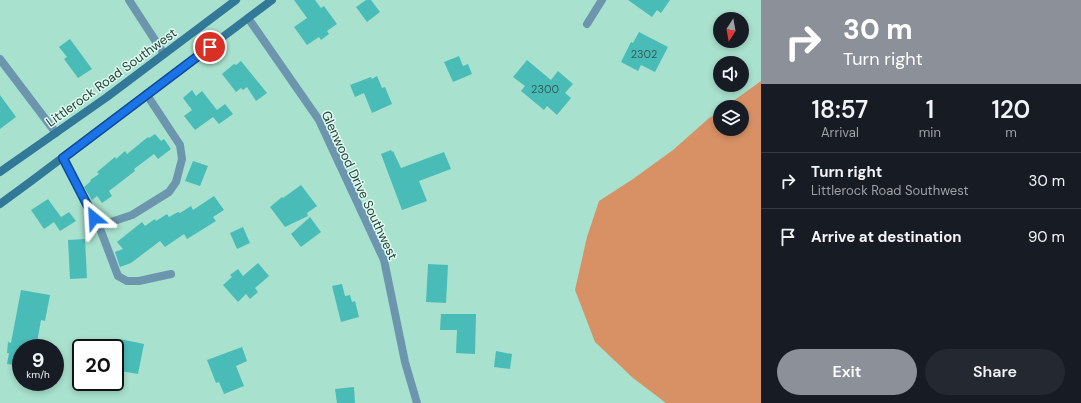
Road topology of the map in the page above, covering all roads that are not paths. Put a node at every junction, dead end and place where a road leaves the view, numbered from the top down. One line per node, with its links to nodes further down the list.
1 (129, 0): 7 (street)
2 (236, 0): 7 (main road, Littlerock Road Southwest)
3 (272, 0): 5 (main road)
4 (602, 0): 6 (street)
5 (248, 18): 9 (main road); 16 (street, Glenwood Drive Southwest)
6 (587, 24)
7 (164, 54): 10 (main road, Littlerock Road Southwest)
8 (0, 60): 10 (street)
9 (146, 95): 11 (main road); 14 (street)
10 (56, 133): 12 (main road, Littlerock Road Southwest)
11 (63, 158): 13 (main road); 14 (street)
12 (0, 172)
13 (0, 204)
14 (99, 226): 15 (street)
15 (171, 274)
16 (417, 403)

